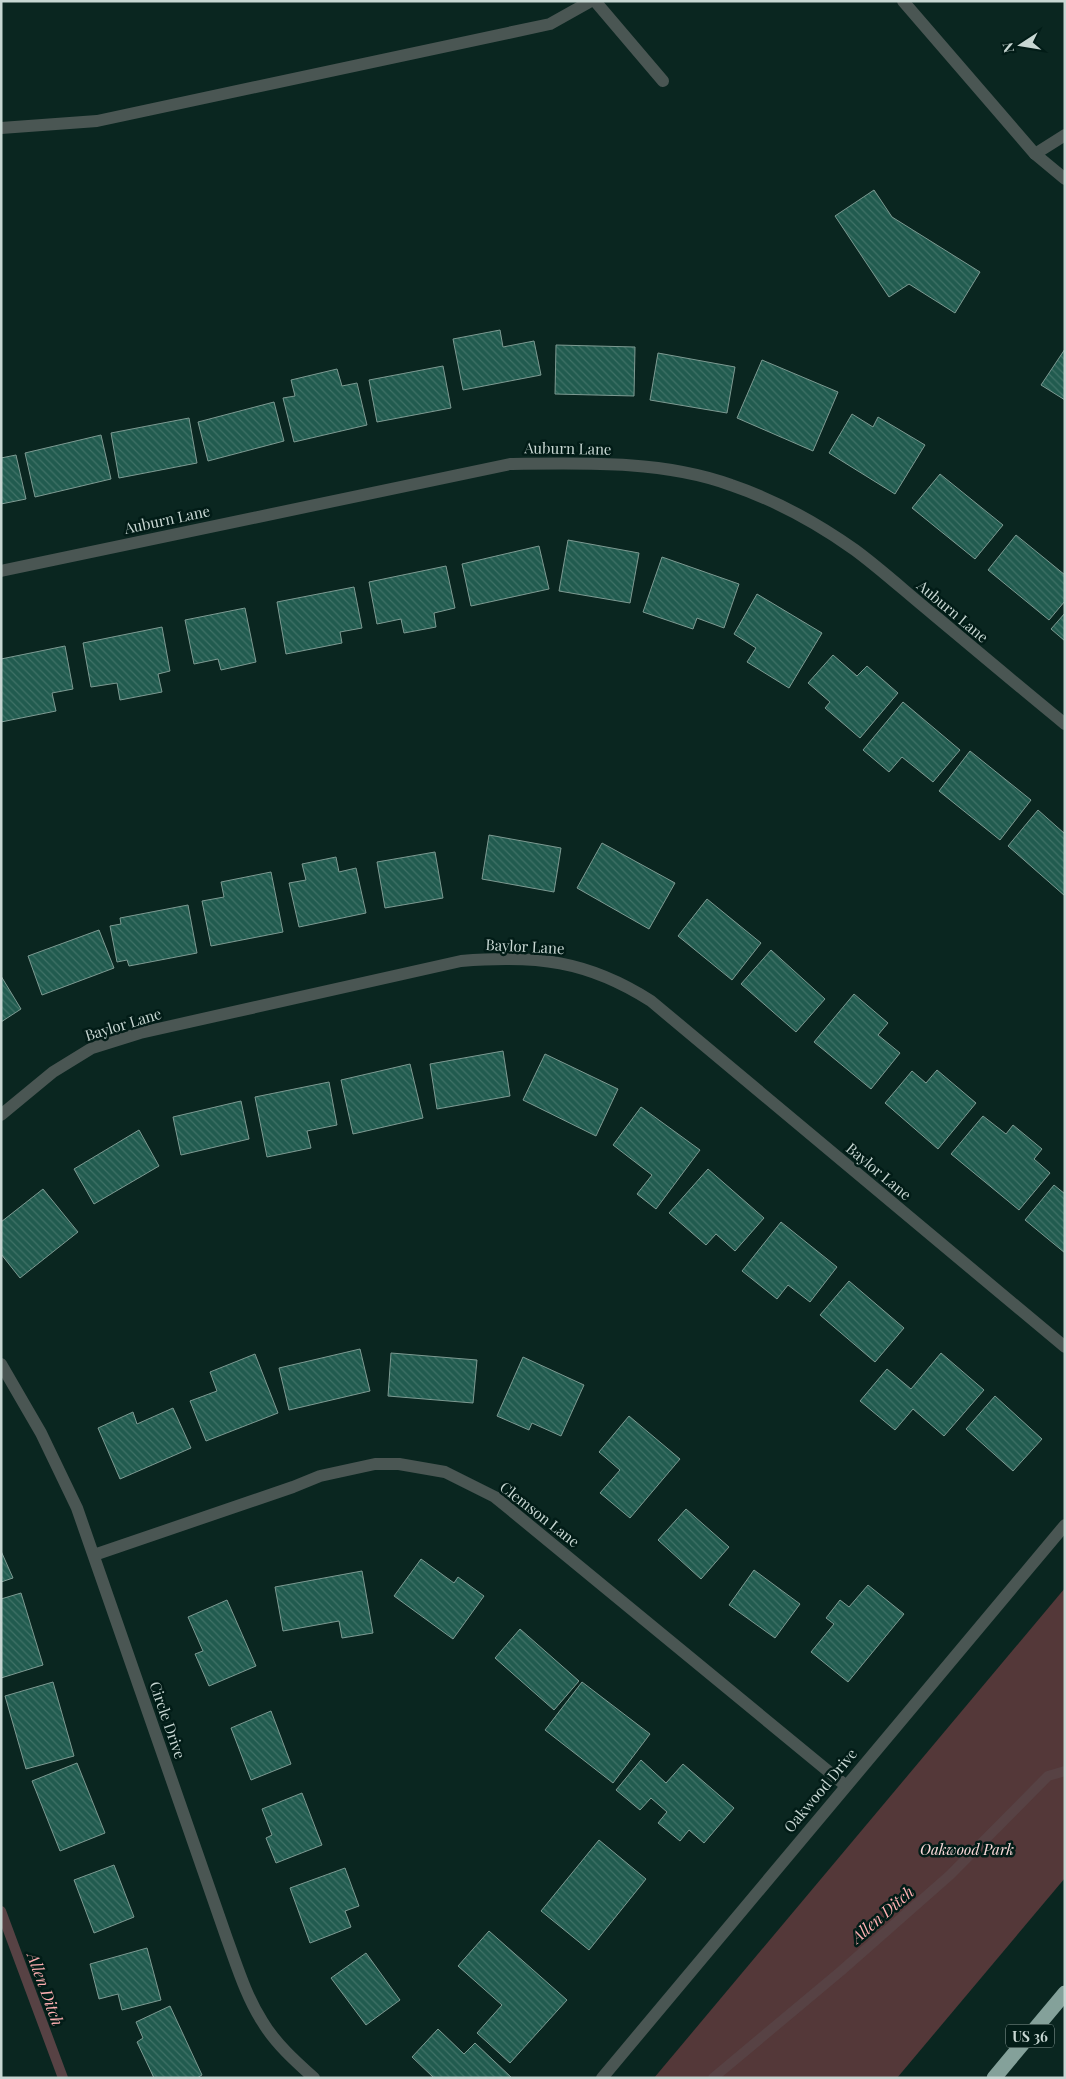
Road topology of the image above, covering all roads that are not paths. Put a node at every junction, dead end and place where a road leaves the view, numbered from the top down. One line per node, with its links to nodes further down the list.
1 (591, 1): 5 (street)
2 (595, 1): 4 (street)
3 (903, 1): 7 (street)
4 (663, 81)
5 (1, 128)
6 (1065, 135): 7 (street)
7 (1035, 154): 8 (street)
8 (1065, 179)
9 (1, 571): 10 (street, Auburn Lane)
10 (1065, 724)
11 (1, 1115): 12 (street, Baylor Lane)
12 (1065, 1347)
13 (1, 1364): 15 (street, Circle Drive)
14 (1065, 1525): 16 (street, Oakwood Drive)
15 (94, 1555): 16 (street, Clemson Lane); 18 (street, Circle Drive)
16 (845, 1785): 19 (street, Oakwood Drive)
17 (1065, 1993): 20 (highway, US 36)
18 (314, 2078)
19 (602, 2078)
20 (994, 2078)

